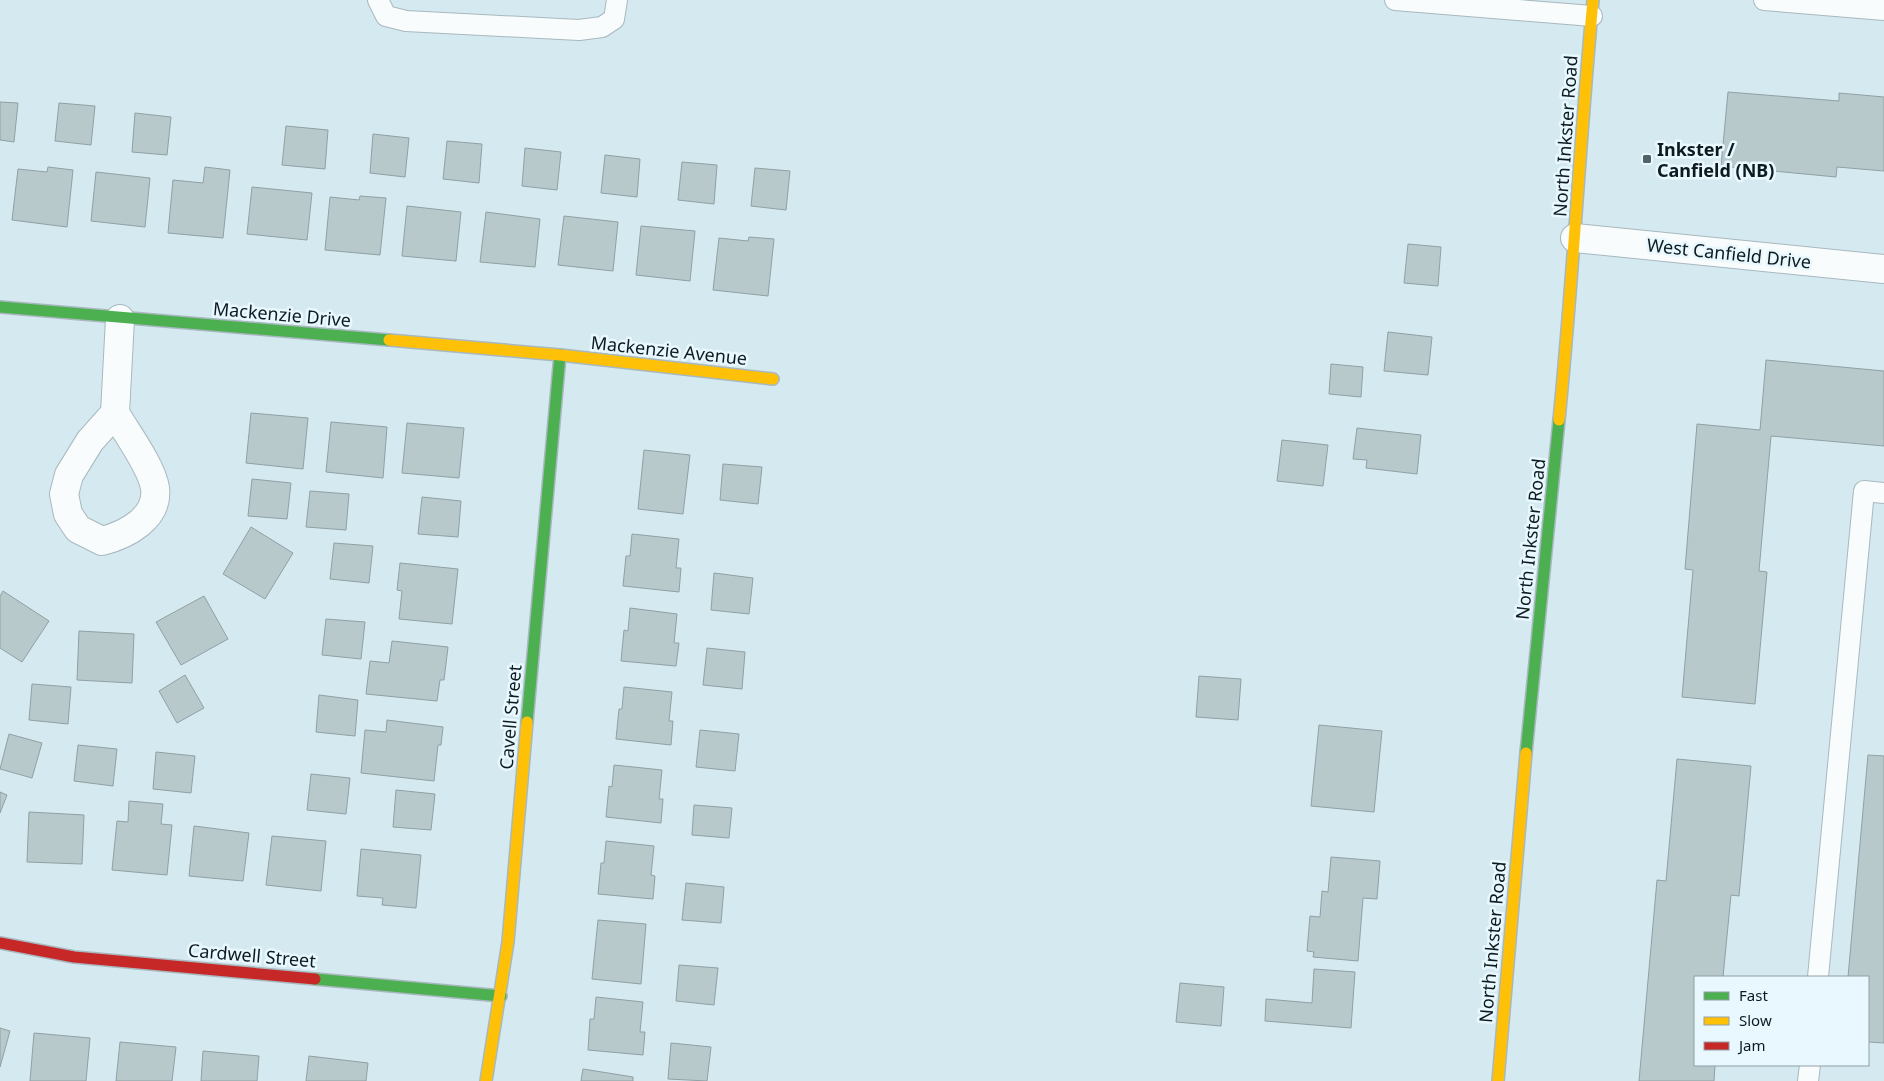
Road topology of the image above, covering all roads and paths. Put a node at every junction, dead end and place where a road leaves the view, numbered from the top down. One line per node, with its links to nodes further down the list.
1 (378, 0): 2 (lane)
2 (617, 0)
3 (1395, 0): 5 (lane)
4 (1764, 0): 6 (lane)
5 (1592, 8): 7 (street, North Inkster Road)
6 (1884, 10)
7 (1574, 238): 8 (street, West Canfield Drive); 20 (street, North Inkster Road)
8 (1884, 269)
9 (0, 307): 10 (street, Mackenzie Drive)
10 (120, 319): 11 (street, Mackenzie Drive); 13 (street)
11 (560, 355): 12 (street, Mackenzie Avenue); 17 (street, Cavell Street)
12 (774, 379)
13 (115, 413)
14 (1884, 493): 16 (lane)
15 (0, 943): 17 (street, Cardwell Street)
16 (1818, 976)
17 (501, 996): 19 (street, Cavell Street)
18 (1810, 1066): 21 (lane)
19 (486, 1081)
20 (1498, 1081)
21 (1808, 1081)

